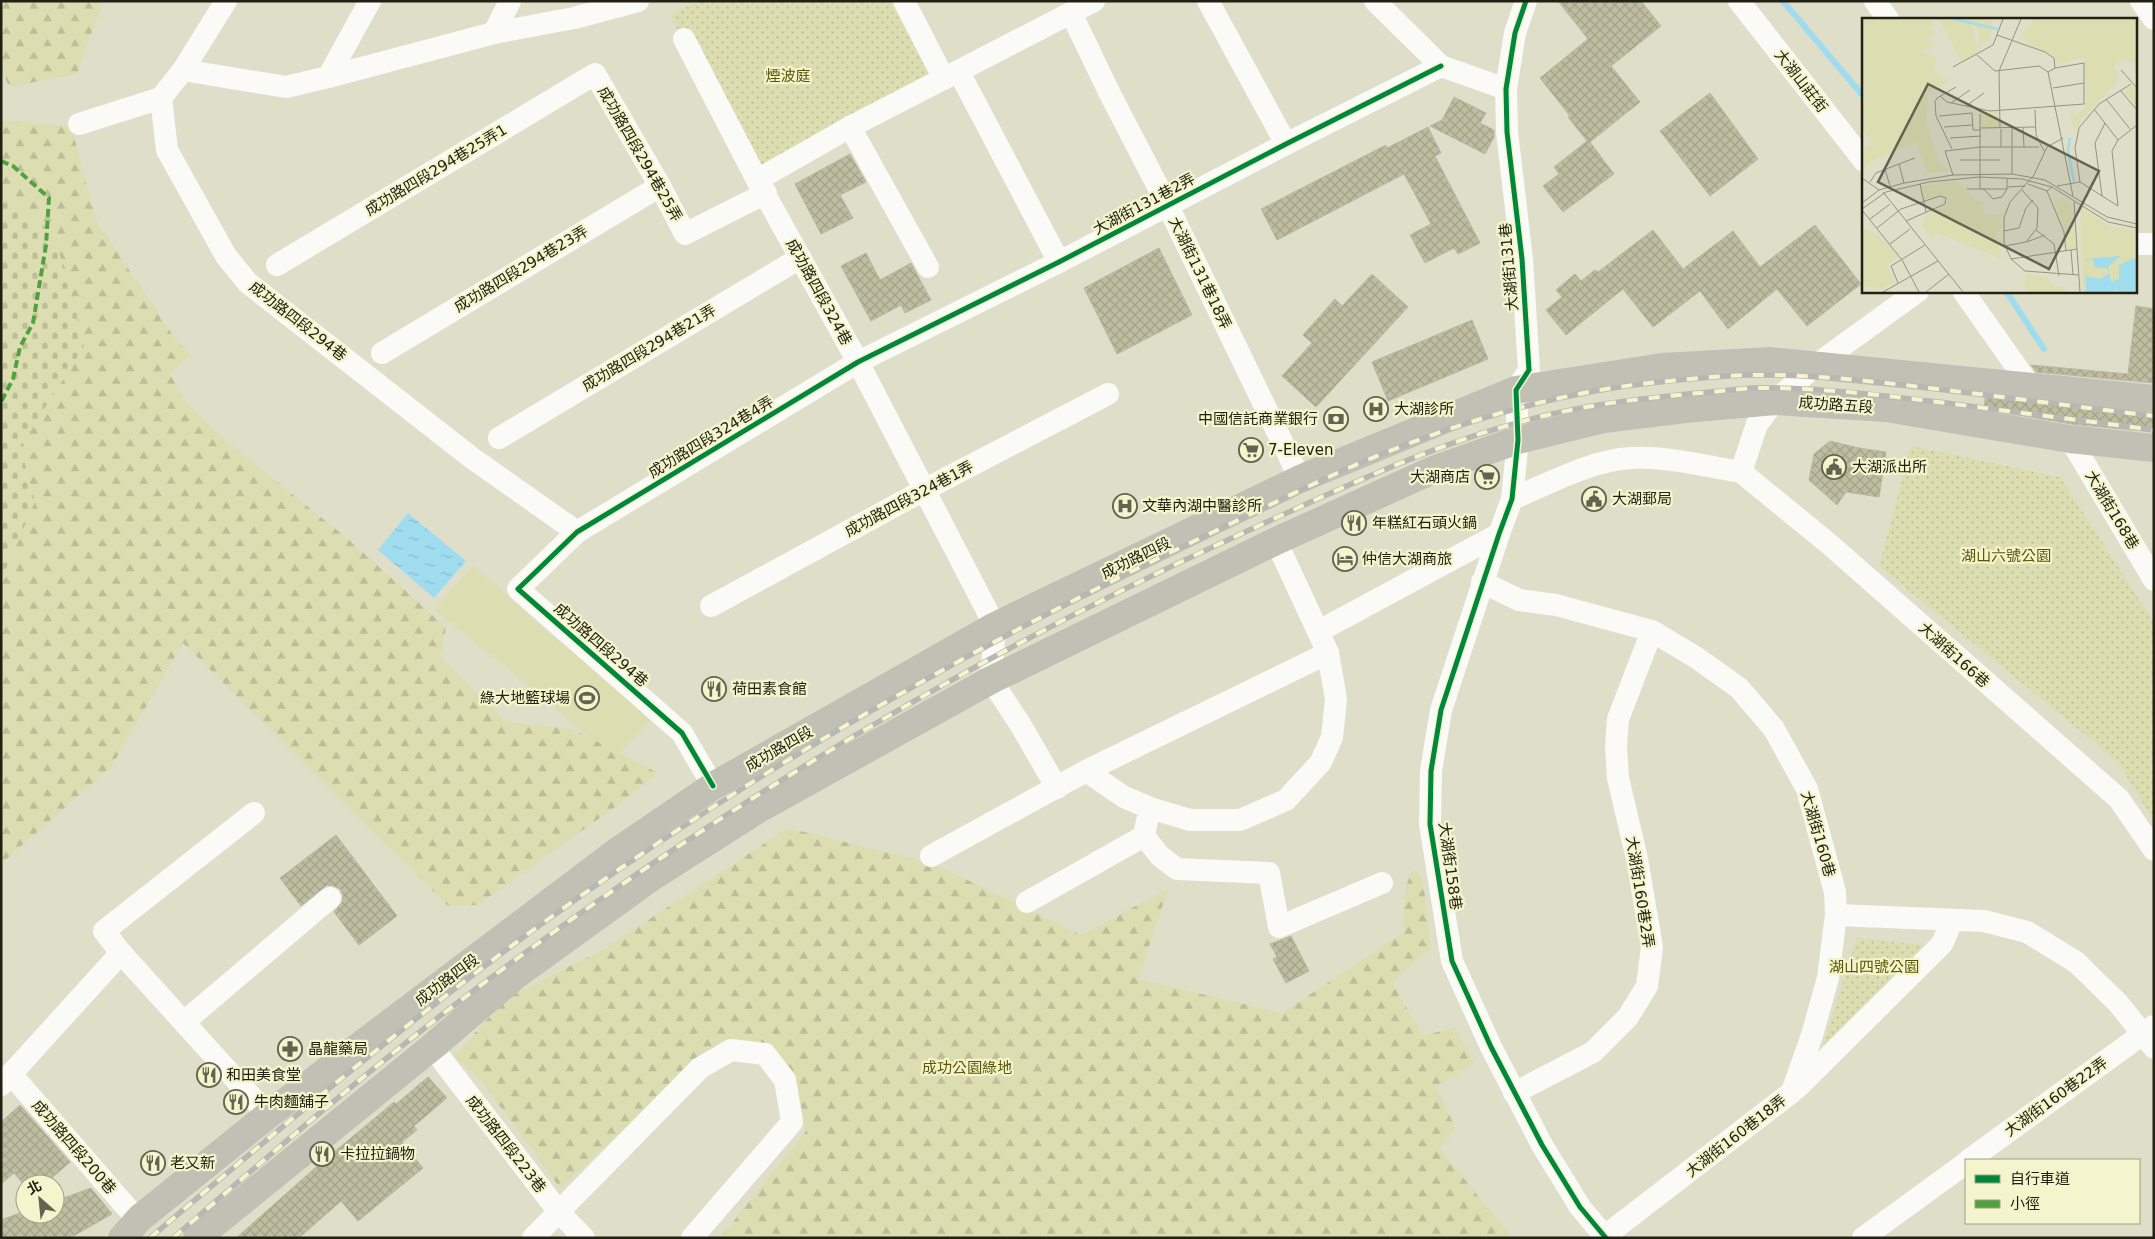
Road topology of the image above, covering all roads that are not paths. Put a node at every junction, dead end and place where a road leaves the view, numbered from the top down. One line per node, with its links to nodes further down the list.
1 (226, 1): 19 (street)
2 (370, 1): 22 (street)
3 (510, 1): 16 (street)
4 (638, 1): 16 (street)
5 (904, 1): 21 (street)
6 (1094, 1): 13 (street)
7 (1208, 1): 27 (street)
8 (1375, 1): 18 (street)
9 (1526, 1): 23 (street)
10 (1739, 1): 28 (street, 大湖山莊街)
11 (1875, 1): 14 (street)
12 (2141, 1): 15 (street)
13 (1071, 14): 21 (street); 31 (street, 大湖街131巷18弄)
14 (1887, 18)
15 (2154, 19)
16 (494, 33): 22 (street)
17 (684, 39): 30 (street, 成功路四段324巷)
18 (1441, 66): 23 (street); 27 (street, 大湖街131巷2弄)
19 (183, 70): 22 (street); 24 (street)
20 (595, 74): 29 (street, 成功路四段294巷25弄); 36 (street, 成功路四段294巷25弄1)
21 (952, 76): 26 (street); 35 (street)
22 (328, 77)
23 (1506, 89): 44 (street, 大湖街131巷)
24 (161, 98): 25 (street); 56 (street, 成功路四段294巷)
25 (79, 124)
26 (850, 127): 30 (street); 37 (street)
27 (1286, 144): 31 (street, 大湖街131巷2弄)
28 (1862, 158)
29 (660, 186): 30 (street, 成功路四段294巷25弄); 40 (street, 成功路四段294巷23弄)
30 (761, 186): 34 (street, 成功路四段324巷)
31 (1168, 206): 35 (street, 大湖街131巷2弄); 53 (street, 大湖街131巷18弄)
32 (2138, 244): 33 (street)
33 (2154, 244)
34 (800, 258): 41 (street, 成功路四段324巷); 48 (street, 成功路四段294巷21弄)
35 (1059, 262): 41 (street, 大湖街131巷2弄)
36 (277, 265)
37 (928, 268)
38 (1917, 292): 42 (street)
39 (1964, 292): 43 (street)
40 (382, 353)
41 (858, 362): 54 (street, 成功路四段324巷); 56 (street, 成功路四段324巷4弄)
42 (1816, 364): 43 (main road); 44 (main road); 47 (street)
43 (2030, 386): 46 (main road)
44 (1516, 390): 50 (street); 53 (main road, 成功路四段)
45 (1108, 394): 54 (street, 成功路四段324巷1弄)
46 (2154, 399)
47 (1775, 401): 49 (main road, 成功路五段); 50 (main road, 成功路五段); 52 (street)
48 (499, 438)
49 (2070, 439): 51 (main road, 成功路五段); 59 (street, 大湖街168巷)
50 (1518, 440): 55 (street, 大湖街158巷); 58 (main road)
51 (2154, 448)
52 (1741, 472): 55 (street); 73 (street, 大湖街166巷)
53 (1300, 479): 62 (main road, 成功路四段)
54 (924, 490): 61 (street, 成功路四段324巷1弄); 62 (street, 成功路四段324巷)
55 (1512, 500): 57 (street, 大湖街158巷)
56 (577, 532): 68 (street, 成功路四段294巷)
57 (1499, 534): 60 (street, 大湖街158巷); 63 (street)
58 (1276, 541): 63 (street); 66 (main road)
59 (2154, 580)
60 (1482, 582): 64 (street, 大湖街160巷); 86 (street, 大湖街158巷)
61 (711, 606)
62 (996, 626): 66 (street); 68 (main road, 成功路四段)
63 (1319, 631): 65 (street)
64 (1652, 631): 78 (street, 大湖街160巷); 86 (street, 大湖街160巷2弄)
65 (1328, 653): 67 (street); 70 (street)
66 (991, 680): 69 (street); 83 (main road)
67 (1086, 771): 69 (street); 70 (street)
68 (713, 786): 87 (main road, 成功路四段)
69 (1057, 788): 74 (street)
70 (1150, 808): 72 (street)
71 (254, 814): 80 (street)
72 (1144, 836): 75 (street); 77 (street)
73 (2154, 850)
74 (931, 856)
75 (1382, 883)
76 (330, 898): 81 (street)
77 (1027, 902)
78 (1836, 915): 79 (street); 85 (street, 大湖街160巷18弄)
79 (1952, 921): 82 (street); 85 (street)
80 (120, 953): 81 (street); 84 (street)
81 (184, 1022): 87 (street)
82 (2150, 1036): 88 (street, 大湖街160巷22弄)
83 (432, 1047): 90 (street, 成功路四段223巷); 93 (main road)
84 (6, 1080): 91 (street, 成功路四段200巷)
85 (1792, 1092): 92 (street, 大湖街160巷18弄)
86 (1514, 1093): 92 (street, 大湖街158巷)
87 (268, 1115): 91 (main road, 成功路四段)
88 (1970, 1159)
89 (1965, 1163): 97 (street)
90 (559, 1212): 94 (street); 95 (street, 成功路四段223巷); 96 (street)
91 (131, 1228)
92 (1605, 1237)
93 (196, 1238)
94 (533, 1238)
95 (584, 1238)
96 (692, 1238)
97 (1863, 1238)

